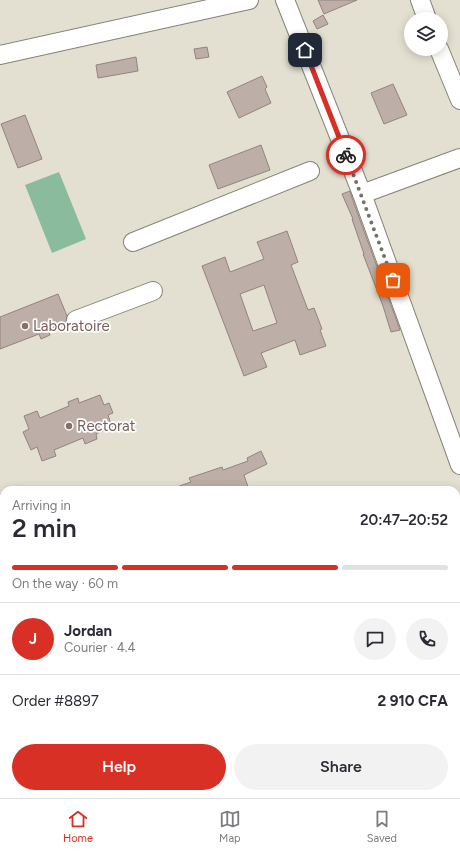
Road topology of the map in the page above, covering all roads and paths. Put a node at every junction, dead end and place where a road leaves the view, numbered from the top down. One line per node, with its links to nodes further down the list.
1 (248, 0): 5 (street)
2 (285, 0): 10 (street)
3 (420, 0): 4 (street)
4 (424, 12)
5 (0, 54)
6 (443, 56): 7 (street)
7 (460, 100)
8 (460, 158): 10 (street)
9 (310, 171): 11 (street)
10 (362, 194): 14 (street)
11 (133, 242)
12 (153, 291): 13 (street)
13 (76, 320)
14 (460, 465)

